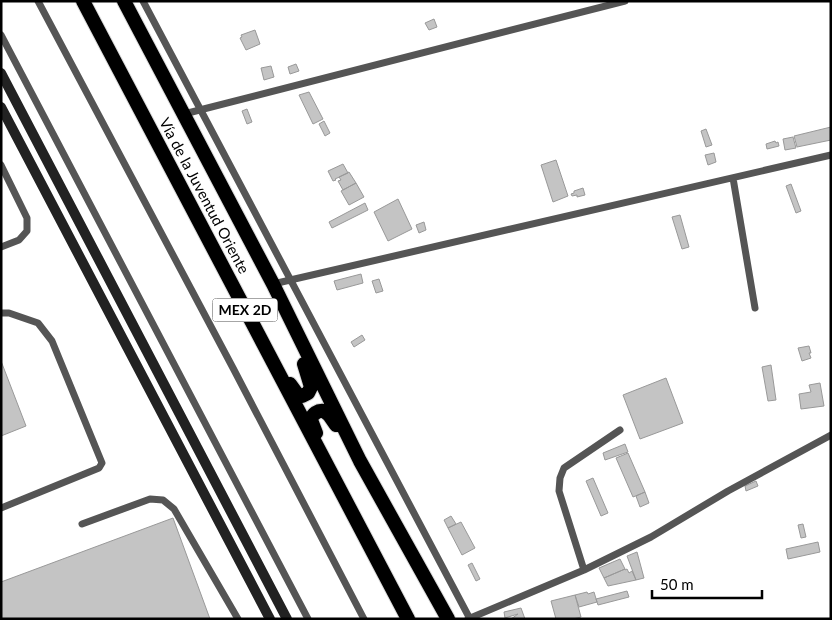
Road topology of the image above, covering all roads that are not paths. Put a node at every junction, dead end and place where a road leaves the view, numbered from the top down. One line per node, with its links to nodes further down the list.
1 (38, 1): 33 (lane)
2 (83, 1): 20 (highway, Vía de la Juventud Oriente / MEX 2D)
3 (124, 1): 10 (highway, Vía de la Juventud Oriente / MEX 2D)
4 (143, 1): 9 (lane)
5 (625, 1): 9 (lane)
6 (1, 34): 32 (lane)
7 (1, 74): 31 (main road)
8 (1, 107): 30 (main road)
9 (201, 110): 10 (lane); 15 (lane)
10 (183, 115): 16 (highway, Vía de la Juventud Oriente / MEX 2D)
11 (831, 155): 13 (lane)
12 (1, 165): 14 (lane)
13 (733, 178): 15 (lane); 17 (lane)
14 (1, 247)
15 (291, 280): 16 (lane); 28 (lane)
16 (272, 284): 19 (highway, Vía de la Juventud Oriente / MEX 2D)
17 (755, 308)
18 (1, 312): 25 (lane)
19 (298, 336): 20 (highway); 23 (highway, Vía de la Juventud Oriente / MEX 2D)
20 (268, 353): 24 (highway, Vía de la Juventud Oriente / MEX 2D)
21 (620, 430): 27 (lane)
22 (831, 435): 27 (lane)
23 (360, 461): 24 (highway); 35 (highway, Vía de la Juventud Oriente / MEX 2D)
24 (333, 476): 34 (highway, Vía de la Juventud Oriente / MEX 2D)
25 (1, 508)
26 (82, 524): 29 (lane)
27 (584, 570): 28 (lane)
28 (469, 618)
29 (238, 619)
30 (270, 619)
31 (287, 619)
32 (308, 619)
33 (364, 619)
34 (408, 619)
35 (448, 619)

